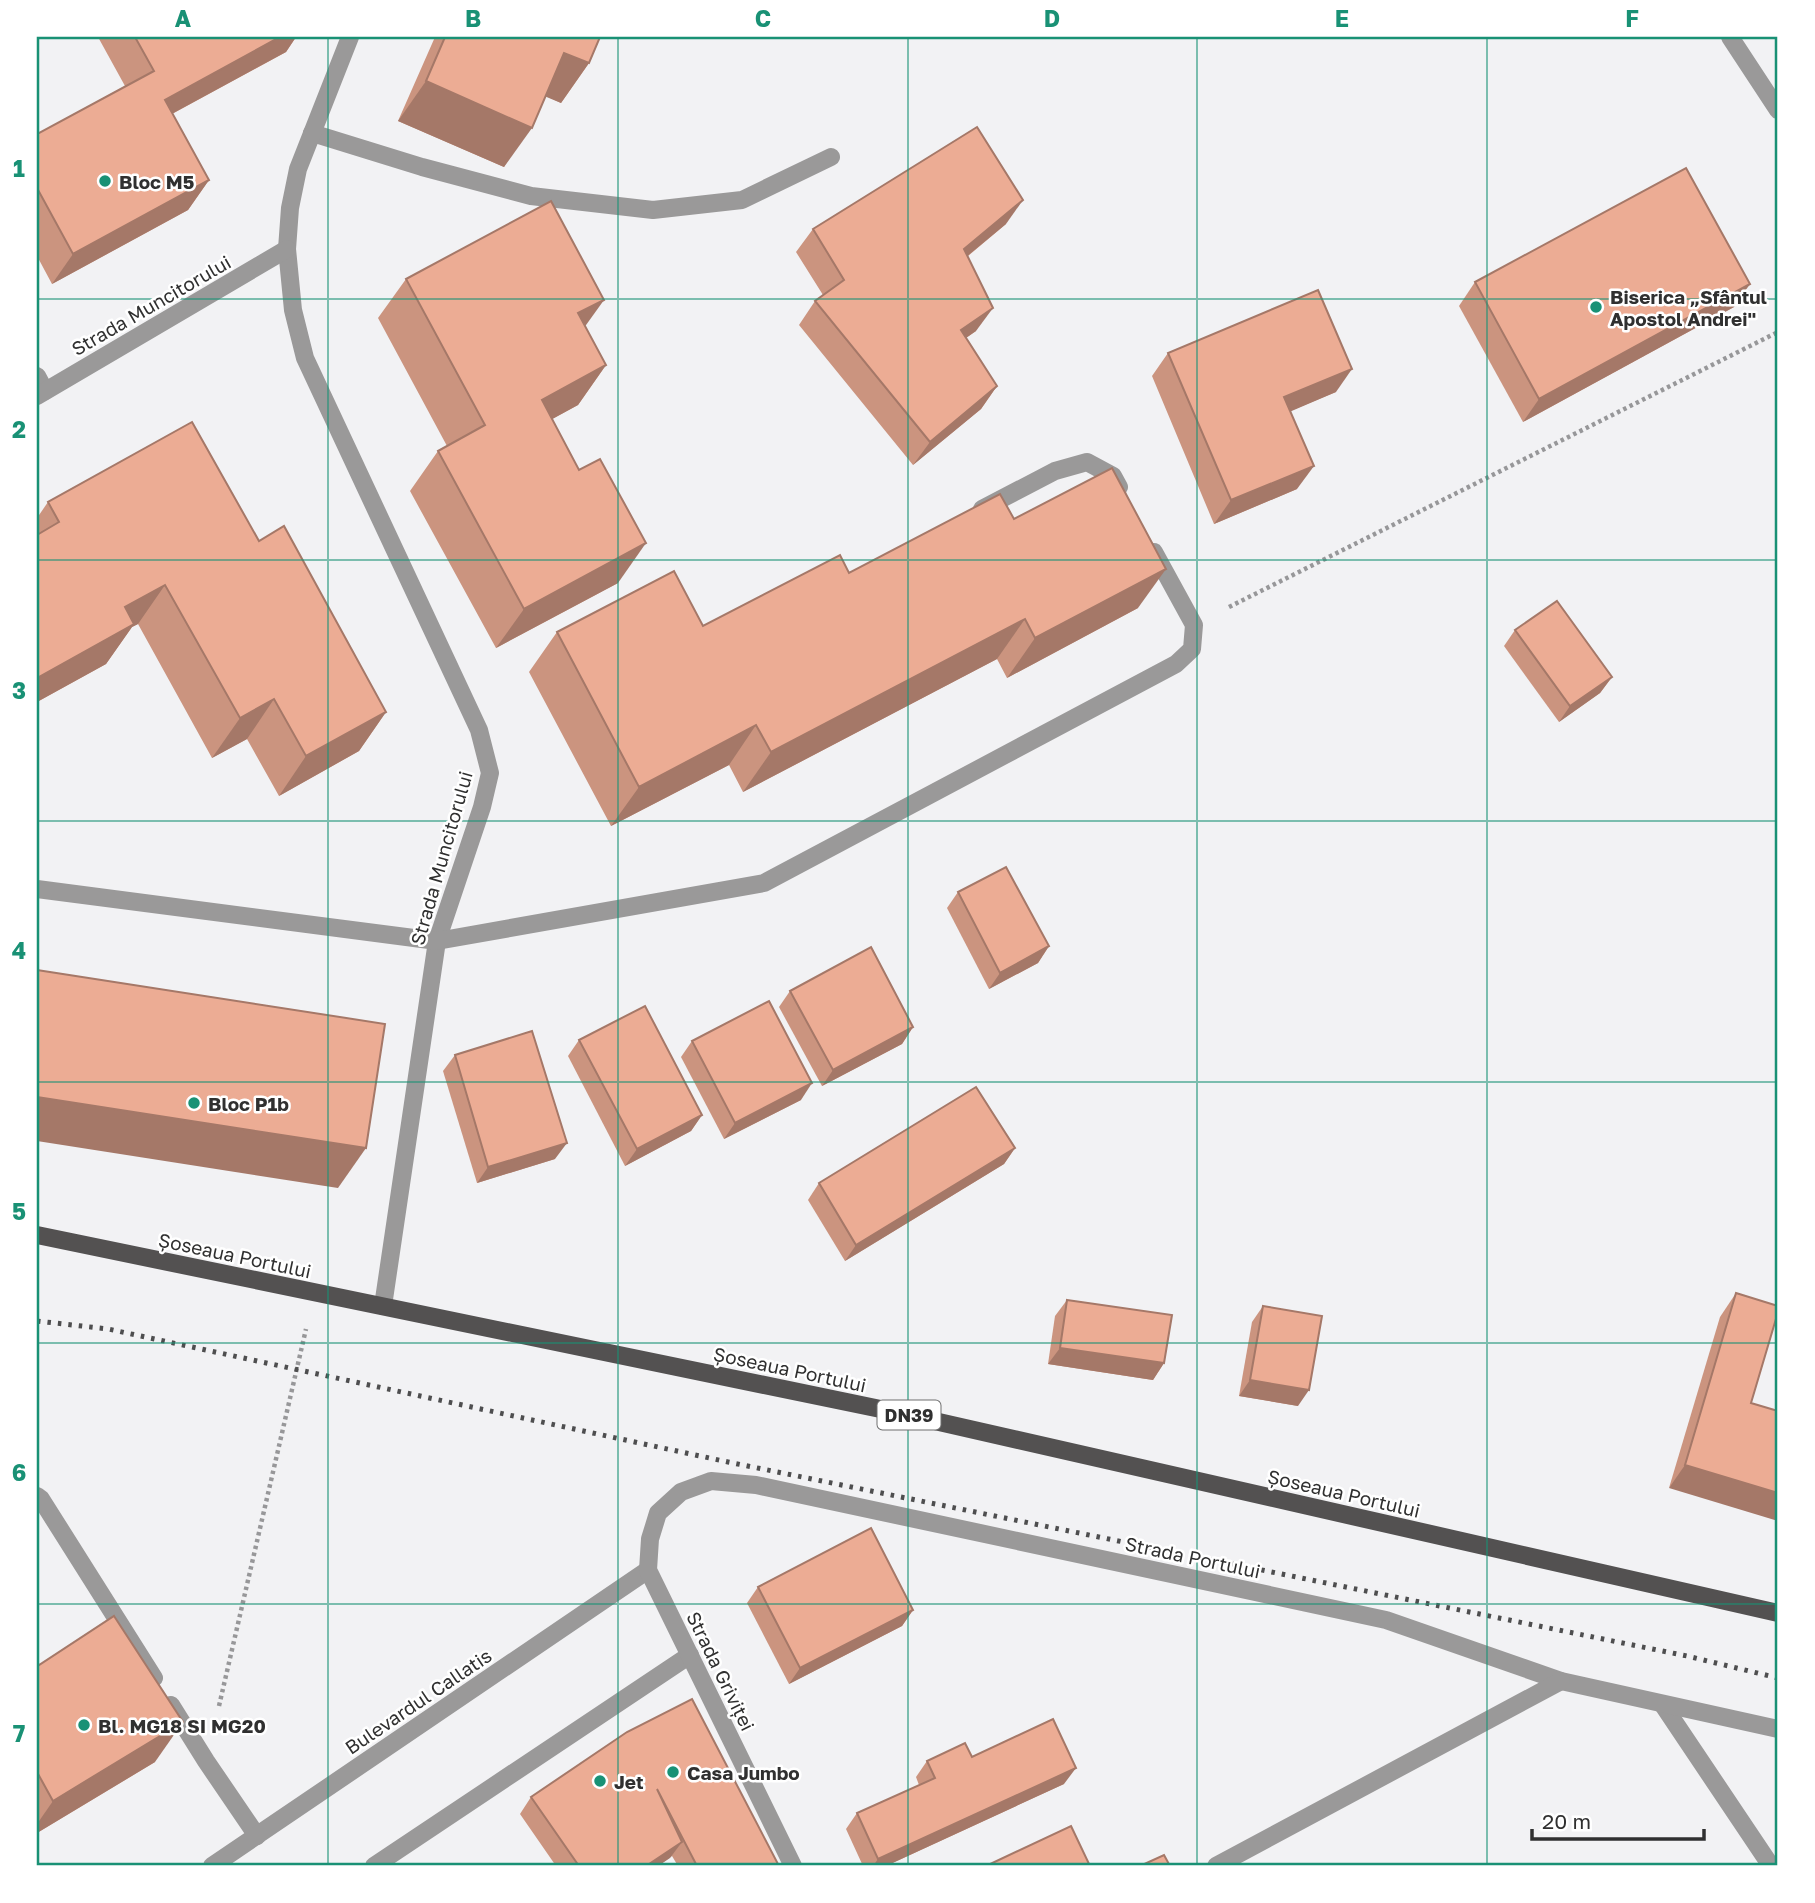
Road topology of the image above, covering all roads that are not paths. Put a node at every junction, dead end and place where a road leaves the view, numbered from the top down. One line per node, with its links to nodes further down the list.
1 (350, 37): 4 (street, Strada Muncitorului)
2 (1730, 37): 3 (street)
3 (1778, 110)
4 (312, 133): 5 (street); 6 (street, Strada Muncitorului)
5 (831, 157)
6 (287, 249): 7 (street, Strada Muncitorului); 12 (street, Strada Muncitorului)
7 (40, 388)
8 (1126, 499): 9 (street)
9 (970, 515)
10 (1144, 533): 12 (street)
11 (37, 888): 12 (street)
12 (437, 941): 14 (street, Strada Muncitorului)
13 (37, 1235): 14 (main road, Șoseaua Portului / DN39)
14 (383, 1306): 17 (main road, Șoseaua Portului / DN39)
15 (37, 1496): 22 (street)
16 (648, 1570): 18 (street, Strada Griviței); 19 (street, Strada Portului); 22 (street, Bulevardul Callatis)
17 (1778, 1613)
18 (690, 1655): 24 (street); 25 (street, Strada Griviței)
19 (1561, 1681): 20 (street, Strada Portului); 26 (street)
20 (1663, 1704): 21 (street, Strada Portului); 27 (street)
21 (1778, 1729)
22 (257, 1836): 23 (street, Bulevardul Callatis)
23 (212, 1866)
24 (374, 1866)
25 (793, 1866)
26 (1216, 1866)
27 (1770, 1866)

